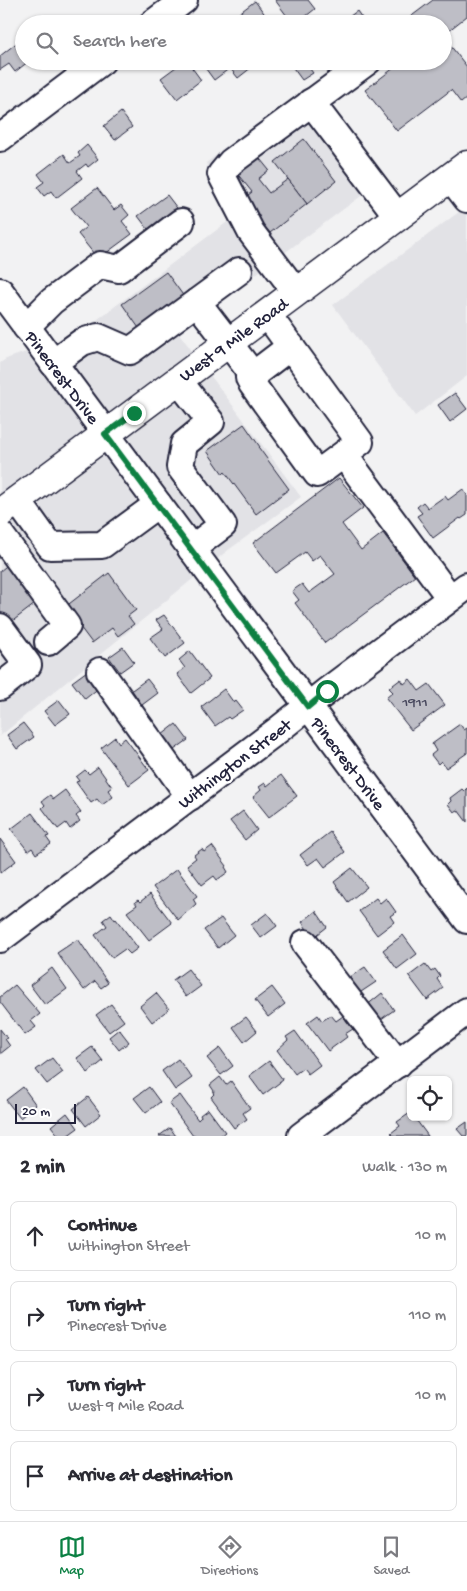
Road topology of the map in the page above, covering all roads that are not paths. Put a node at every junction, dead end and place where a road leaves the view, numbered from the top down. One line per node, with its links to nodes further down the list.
1 (184, 0): 2 (street)
2 (164, 15)
3 (90, 70): 6 (street)
4 (356, 70): 5 (street)
5 (312, 102): 9 (street); 13 (street)
6 (0, 138)
7 (459, 172): 8 (street); 9 (main road, West 9 Mile Road)
8 (467, 199)
9 (398, 217): 13 (main road, West 9 Mile Road)
10 (181, 222): 16 (street)
11 (239, 271): 14 (street)
12 (0, 291): 16 (street, Pinecrest Drive)
13 (296, 292): 15 (main road, West 9 Mile Road)
14 (197, 302): 17 (street); 19 (street)
15 (267, 314): 17 (main road, West 9 Mile Road); 18 (street)
16 (26, 327): 19 (street, Pinecrest Drive)
17 (229, 342): 20 (street); 21 (main road, West 9 Mile Road)
18 (291, 346): 20 (street); 23 (street)
19 (54, 363): 22 (street, Pinecrest Drive)
20 (250, 378): 23 (street)
21 (178, 380): 22 (main road, West 9 Mile Road); 27 (street)
22 (105, 434): 24 (street, Pinecrest Drive); 25 (main road, West 9 Mile Road)
23 (344, 455): 28 (street)
24 (158, 504): 25 (street); 27 (street, Pinecrest Drive)
25 (8, 506)
26 (0, 534): 30 (street)
27 (191, 549): 33 (street, Pinecrest Drive)
28 (459, 592): 33 (street, Withington Street)
29 (0, 627): 32 (street)
30 (48, 642)
31 (100, 671): 34 (street)
32 (0, 686)
33 (308, 707): 34 (street, Withington Street); 35 (street, Pinecrest Drive)
34 (190, 796): 36 (street, Withington Street)
35 (467, 920)
36 (0, 939)
37 (306, 943): 39 (street)
38 (467, 1011): 39 (street)
39 (398, 1064): 40 (street)
40 (301, 1136)

